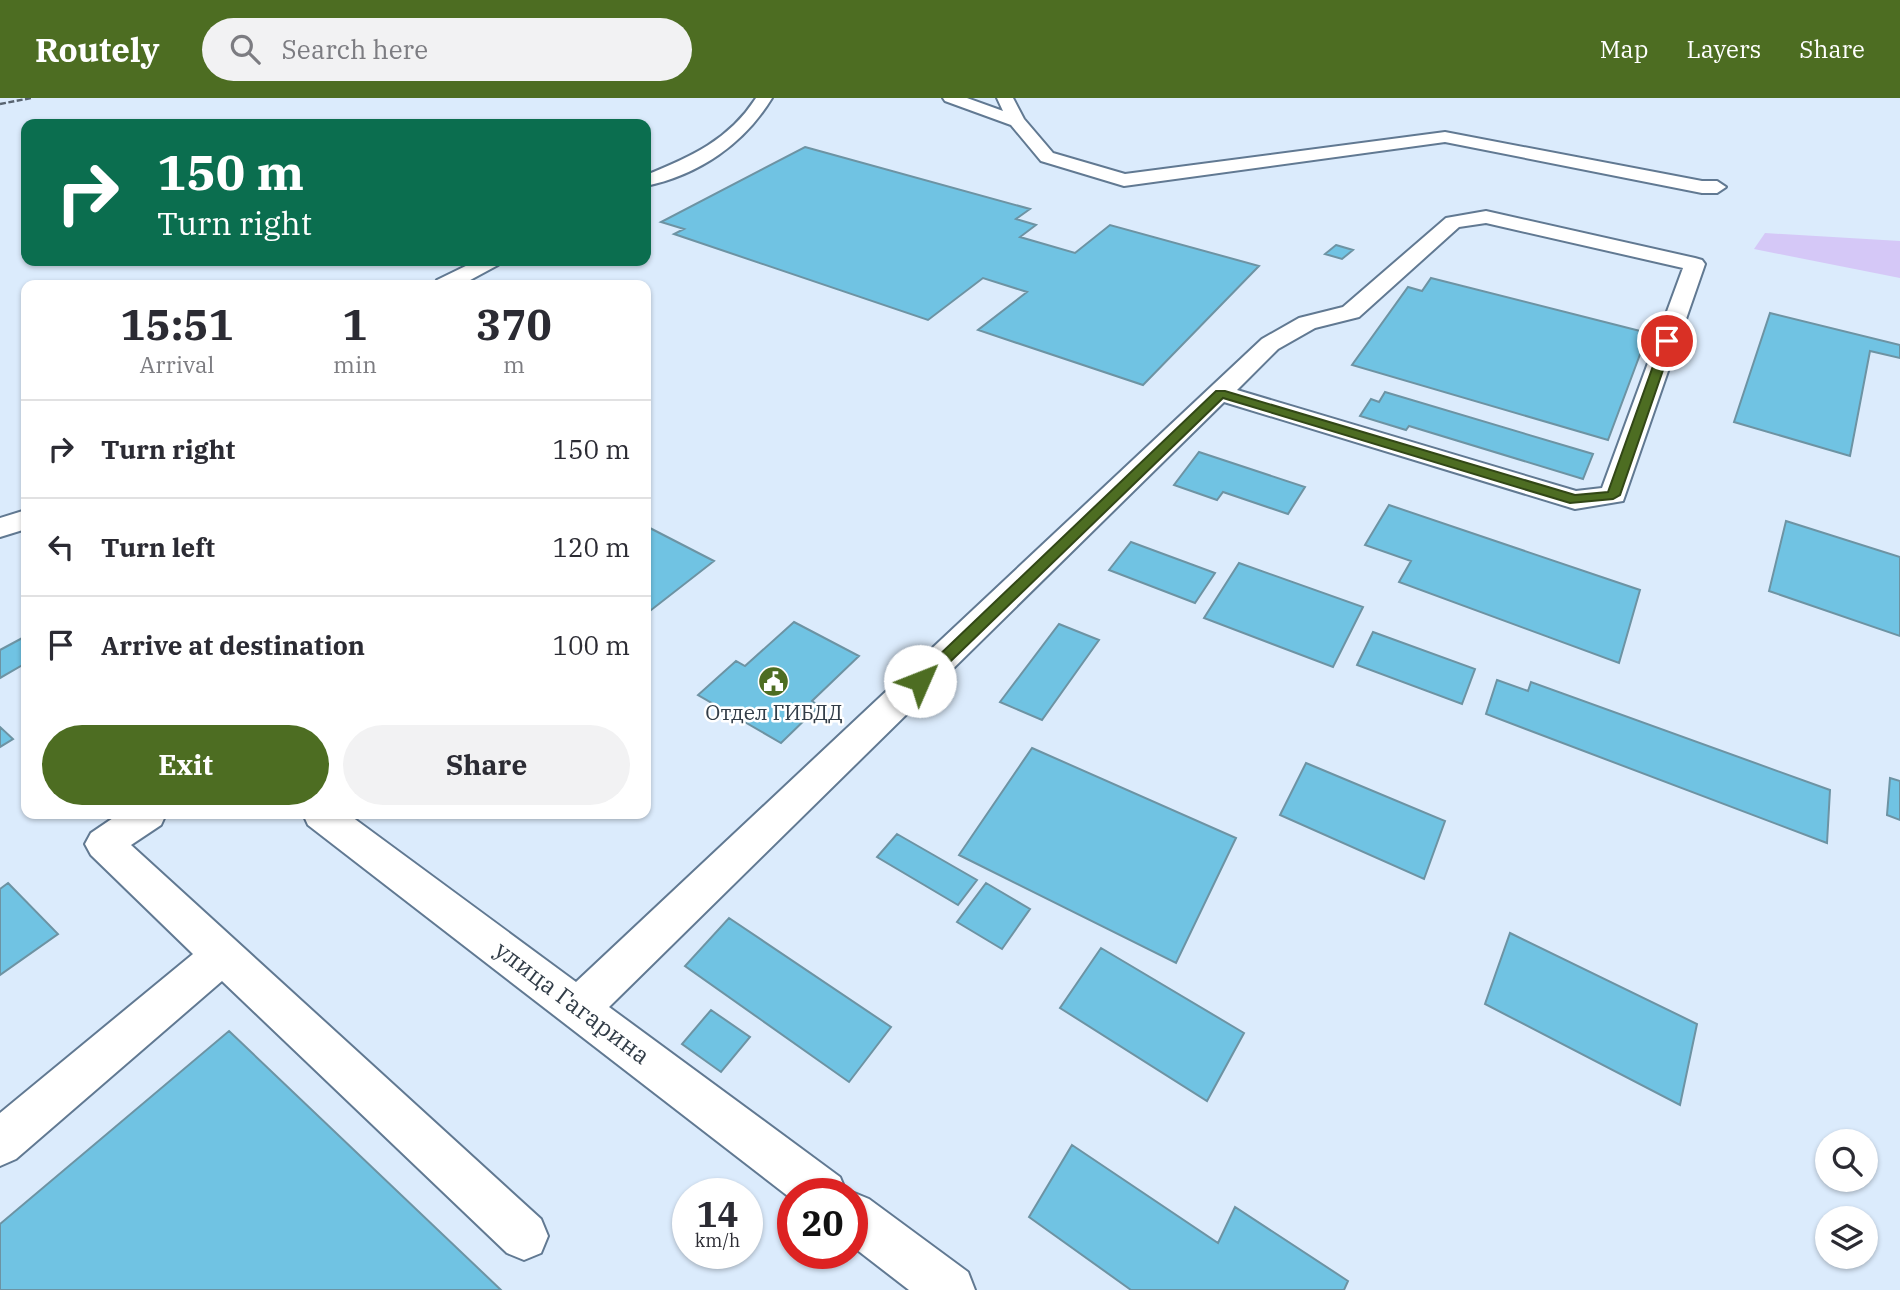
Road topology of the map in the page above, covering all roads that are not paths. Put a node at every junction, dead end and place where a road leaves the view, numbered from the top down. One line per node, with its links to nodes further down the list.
1 (764, 98): 5 (street)
2 (1005, 98): 4 (street)
3 (960, 99): 4 (street)
4 (1017, 121): 6 (street)
5 (651, 179)
6 (1717, 187)
7 (481, 266): 8 (street)
8 (455, 280)
9 (1220, 393): 9 (street); 15 (street)
10 (21, 521): 11 (street)
11 (0, 528)
12 (141, 819): 14 (street)
13 (328, 819): 15 (street, улица Гагарина)
14 (222, 955): 16 (street); 19 (street)
15 (579, 1008): 17 (street, улица Гагарина)
16 (0, 1143)
17 (802, 1178)
18 (868, 1228): 20 (street)
19 (524, 1236)
20 (950, 1290)

